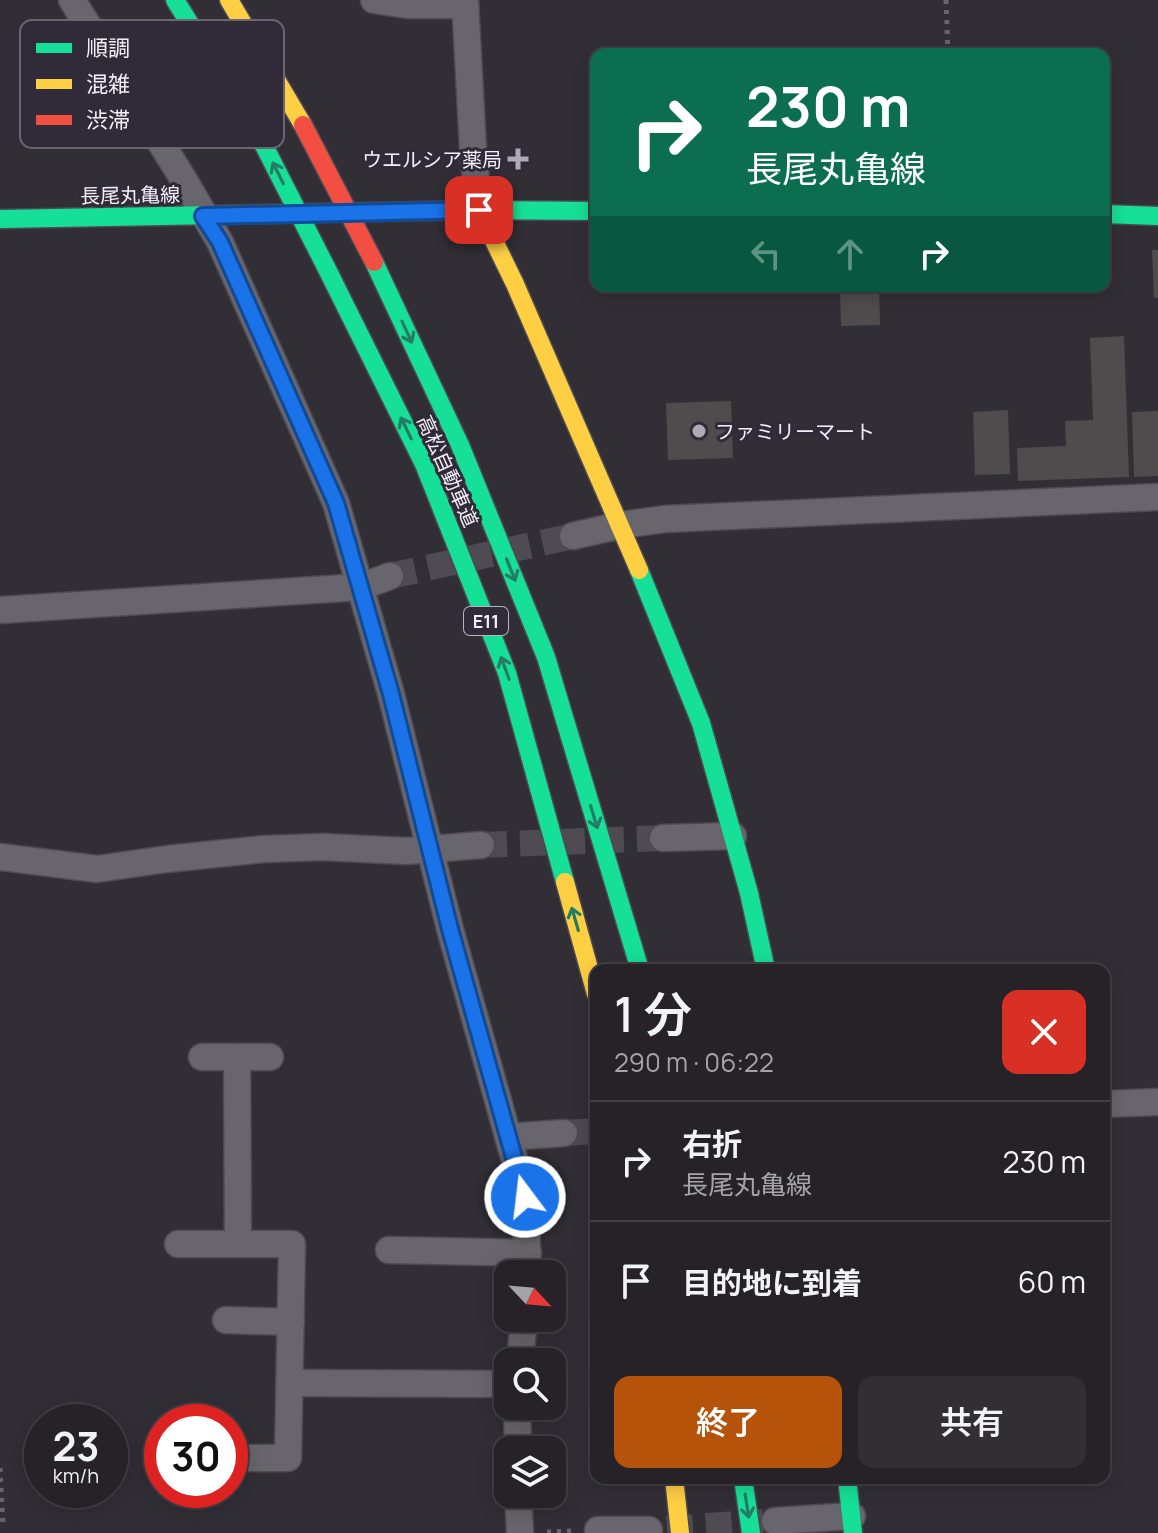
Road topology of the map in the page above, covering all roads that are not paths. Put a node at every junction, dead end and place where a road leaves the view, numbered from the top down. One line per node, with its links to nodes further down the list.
1 (72, 0): 6 (street)
2 (175, 0): 7 (main road, 高松自動車道 / E11, one-way to 2, bridge)
3 (229, 0): 8 (main road, 高松自動車道 / E11, one-way to 8, bridge)
4 (374, 0): 5 (street)
5 (465, 3): 12 (street)
6 (84, 20)
7 (188, 20)
8 (241, 20)
9 (284, 93): 29 (main road, 高松自動車道 / E11, one-way to 29, bridge)
10 (164, 148): 15 (street)
11 (265, 148): 31 (main road, 高松自動車道 / E11, one-way to 11, bridge)
12 (479, 210): 13 (main road, 長尾丸亀線); 15 (main road, 長尾丸亀線); 19 (main road)
13 (590, 211)
14 (1110, 214): 16 (main road)
15 (203, 216): 17 (main road, 長尾丸亀線); 22 (street)
16 (1158, 216)
17 (0, 219)
18 (1158, 497): 19 (street)
19 (621, 525): 20 (street); 24 (main road)
20 (573, 536)
21 (390, 576): 22 (street)
22 (361, 587): 23 (street); 27 (street)
23 (0, 610)
24 (733, 836): 25 (street); 30 (main road)
25 (663, 838)
26 (481, 845): 27 (street)
27 (430, 850): 28 (street); 38 (street)
28 (0, 857)
29 (638, 964)
30 (765, 964)
31 (590, 972)
32 (202, 1057): 33 (street)
33 (237, 1057): 34 (street); 40 (street)
34 (270, 1057)
35 (1158, 1102): 36 (street)
36 (1110, 1104)
37 (564, 1133): 38 (street)
38 (508, 1137): 43 (street)
39 (178, 1244): 40 (street)
40 (238, 1244): 45 (street)
41 (389, 1250): 42 (street)
42 (496, 1260)
43 (528, 1260)
44 (226, 1320): 45 (street)
45 (291, 1322): 46 (street)
46 (290, 1383): 47 (street); 48 (street)
47 (494, 1384)
48 (248, 1458)
49 (675, 1484): 58 (main road)
50 (744, 1484): 59 (main road, one-way to 59)
51 (848, 1484): 54 (main road)
52 (519, 1508): 57 (street)
53 (775, 1521): 54 (street)
54 (852, 1524)
55 (598, 1530): 56 (street)
56 (649, 1530)
57 (520, 1533)
58 (680, 1533)
59 (751, 1533)

